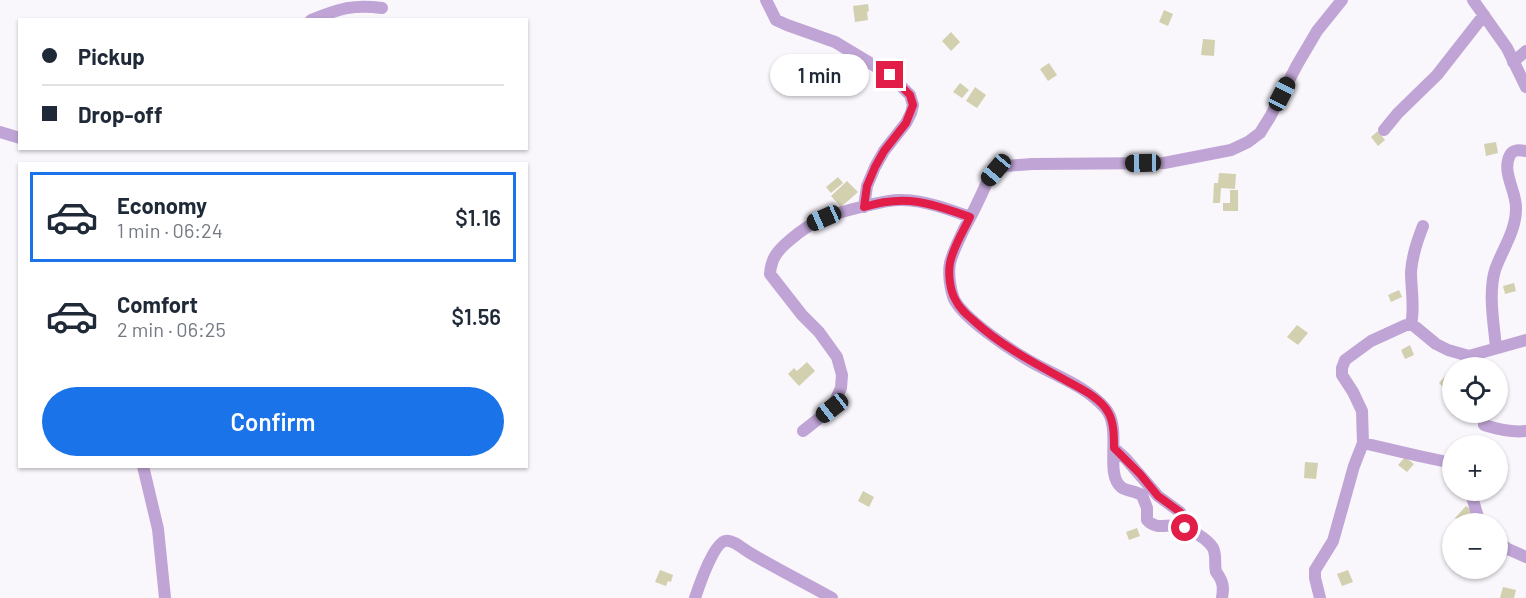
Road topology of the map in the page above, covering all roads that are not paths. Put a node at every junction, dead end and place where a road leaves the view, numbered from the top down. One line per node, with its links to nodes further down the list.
1 (766, 0): 14 (street)
2 (1342, 0): 15 (street)
3 (1473, 0): 5 (street)
4 (382, 8): 6 (street)
5 (1484, 15): 8 (street); 10 (street)
6 (316, 18)
7 (1526, 51): 8 (street)
8 (1514, 62): 9 (street)
9 (1526, 87)
10 (1384, 130)
11 (0, 132): 12 (street)
12 (18, 137)
13 (1526, 151): 19 (street)
14 (864, 207): 15 (street); 21 (street)
15 (970, 217): 24 (street)
16 (1423, 226): 17 (street)
17 (1411, 325): 19 (street); 23 (street)
18 (1526, 340): 19 (street)
19 (1496, 348)
20 (1484, 425): 22 (street)
21 (803, 431)
22 (1526, 431)
23 (1363, 443): 25 (street); 34 (street)
24 (1114, 448): 27 (street); 27 (street)
25 (1442, 461)
26 (144, 468): 30 (street)
27 (1182, 527): 33 (street)
28 (1508, 549): 29 (street)
29 (1526, 557)
30 (165, 598)
31 (695, 598): 32 (street)
32 (832, 598)
33 (1222, 598)
34 (1320, 598)

